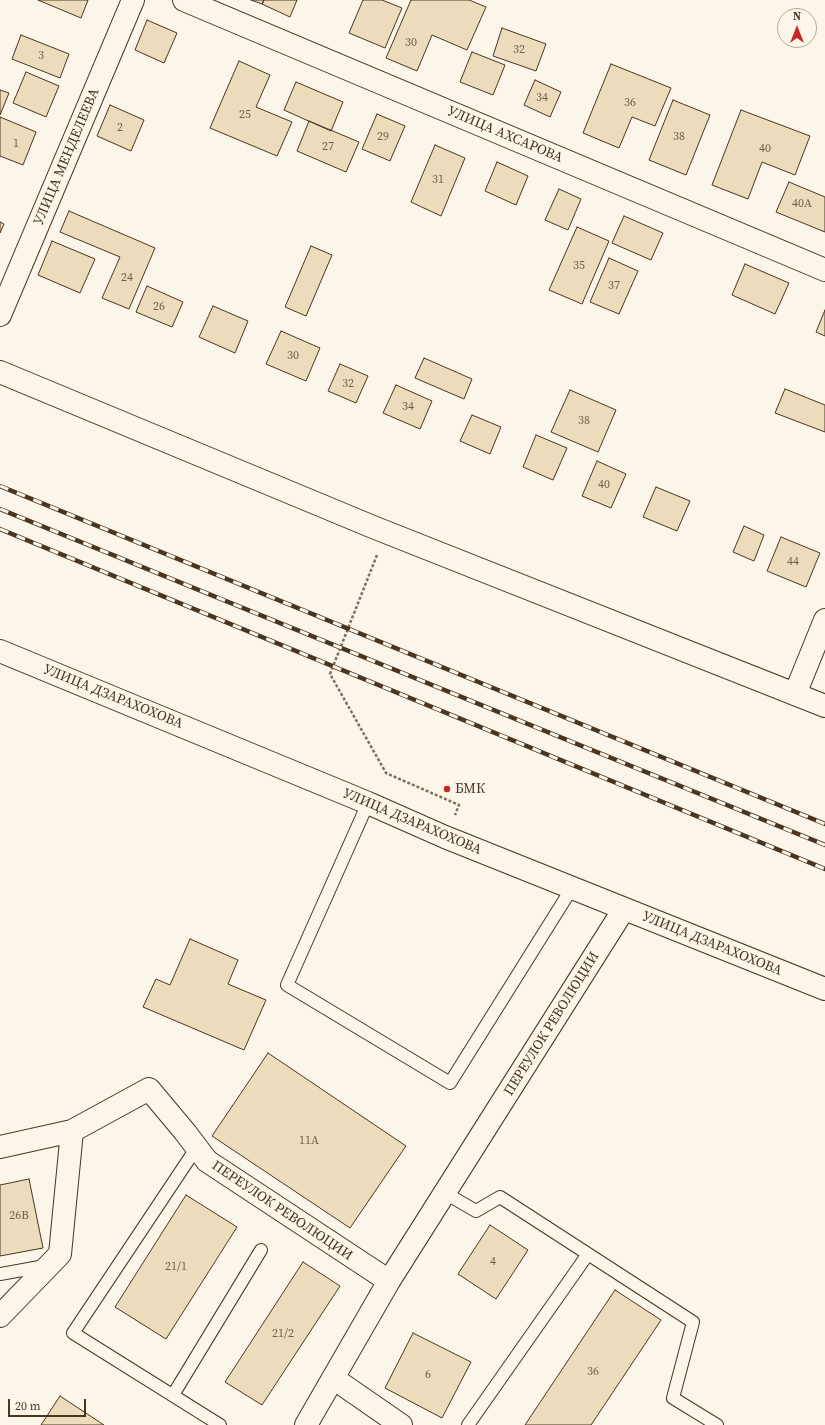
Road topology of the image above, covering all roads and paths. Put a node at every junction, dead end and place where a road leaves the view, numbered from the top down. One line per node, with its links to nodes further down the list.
1 (133, 0): 4 (street, УЛИЦА МЕНДЕЛЕЕВА)
2 (184, 0): 3 (street, УЛИЦА АХСАРОВА)
3 (825, 270)
4 (0, 315)
5 (0, 372): 6 (street)
6 (386, 532): 9 (street); 12 (path)
7 (825, 620): 9 (street)
8 (0, 651): 11 (street, УЛИЦА ДЗАРАХОХОВА)
9 (795, 694): 10 (street)
10 (825, 706)
11 (368, 803): 12 (street, УЛИЦА ДЗАРАХОХОВА); 13 (lane)
12 (445, 837): 13 (street, УЛИЦА ДЗАРАХОХОВА)
13 (572, 888): 14 (street, УЛИЦА ДЗАРАХОХОВА)
14 (624, 909): 15 (street, УЛИЦА ДЗАРАХОХОВА); 19 (street, ПЕРЕУЛОК РЕВОЛЮЦИИ)
15 (825, 989)
16 (72, 1131): 17 (street, ПЕРЕУЛОК РЕВОЛЮЦИИ); 18 (street, ПЕРЕУЛОК РЕВОЛЮЦИИ); 22 (street)
17 (0, 1147)
18 (197, 1147): 24 (street, ПЕРЕУЛОК РЕВОЛЮЦИИ); 27 (lane)
19 (445, 1193): 21 (lane); 24 (street, ПЕРЕУЛОК РЕВОЛЮЦИИ)
20 (261, 1250): 27 (lane)
21 (588, 1254): 31 (lane); 32 (lane)
22 (48, 1266): 23 (lane); 25 (street)
23 (0, 1274)
24 (389, 1281): 26 (street, ПЕРЕУЛОК РЕВОЛЮЦИИ)
25 (0, 1316)
26 (333, 1378): 29 (street, ПЕРЕУЛОК РЕВОЛЮЦИИ); 30 (street)
27 (173, 1395): 28 (lane)
28 (220, 1425)
29 (306, 1425)
30 (401, 1425)
31 (468, 1425)
32 (717, 1425)

